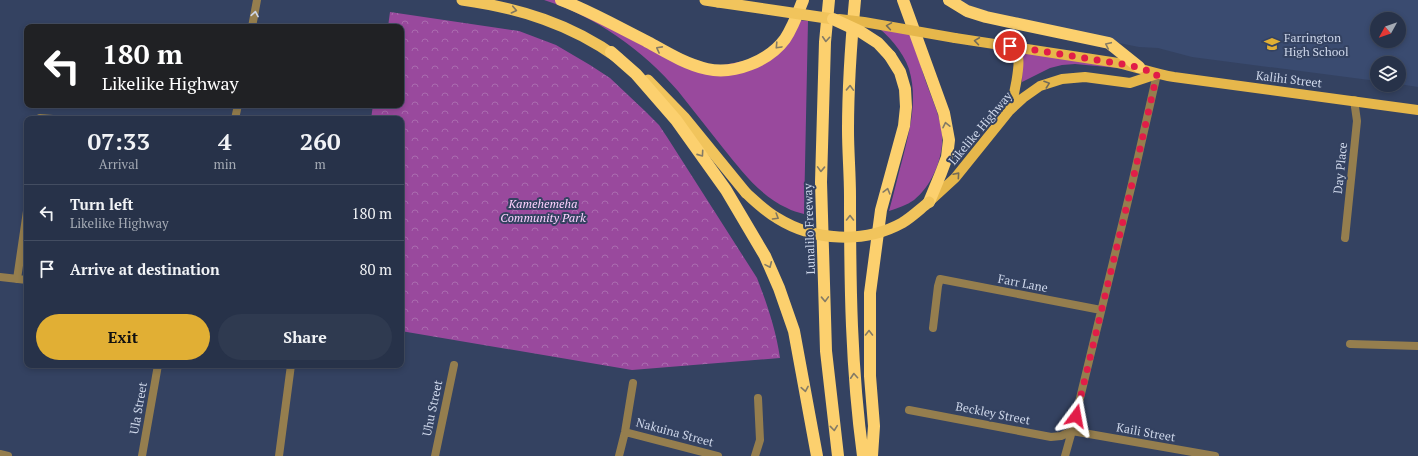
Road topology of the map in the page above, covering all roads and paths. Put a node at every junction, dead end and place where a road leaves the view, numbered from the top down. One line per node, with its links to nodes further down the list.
1 (257, 0): 11 (street, one-way to 1)
2 (462, 0): 13 (highway, Likelike Highway, one-way to 13)
3 (561, 0): 5 (highway, one-way to 3)
4 (705, 0): 10 (highway, bridge)
5 (803, 0)
6 (829, 0): 46 (highway, Lunalilo Freeway, one-way to 46)
7 (855, 0): 47 (highway, one-way to 7)
8 (903, 0): 19 (highway, one-way to 8)
9 (949, 0): 14 (highway, one-way to 9)
10 (833, 19): 12 (main road, one-way to 10, bridge); 48 (highway, one-way to 10, bridge)
11 (253, 24)
12 (1010, 46): 14 (main road); 18 (main road)
13 (611, 52): 19 (highway, Likelike Highway, one-way to 19, bridge); 45 (highway, one-way to 45)
14 (1140, 68): 15 (main road)
15 (1157, 74): 16 (main road, Kalihi Street); 18 (main road, Likelike Highway, one-way to 15); 25 (street)
16 (1354, 100): 17 (main road, Kalihi Street); 21 (street, Day Place)
17 (1418, 110)
18 (1009, 112): 19 (main road, Likelike Highway, one-way to 18)
19 (929, 202)
20 (24, 231): 23 (street)
21 (1345, 238)
22 (0, 277): 23 (street)
23 (17, 279): 24 (street)
24 (24, 280)
25 (1101, 310): 26 (street, Farr Lane); 35 (street)
26 (933, 328)
27 (1350, 344): 28 (street)
28 (1418, 346)
29 (454, 365): 41 (street, Uhu Street)
30 (157, 368): 39 (street, Ula Street)
31 (291, 368): 40 (street)
32 (633, 383): 36 (street)
33 (758, 398): 44 (street)
34 (909, 410): 35 (street, Beckley Street)
35 (1072, 431): 49 (street); 50 (street, Kaili Street)
36 (626, 432): 42 (street); 43 (street, Nakuina Street)
37 (0, 454): 38 (street)
38 (8, 456)
39 (142, 456)
40 (279, 456)
41 (435, 456)
42 (619, 456)
43 (718, 456)
44 (755, 456)
45 (817, 456)
46 (838, 456)
47 (863, 456)
48 (872, 456)
49 (1065, 456)
50 (1215, 456)

